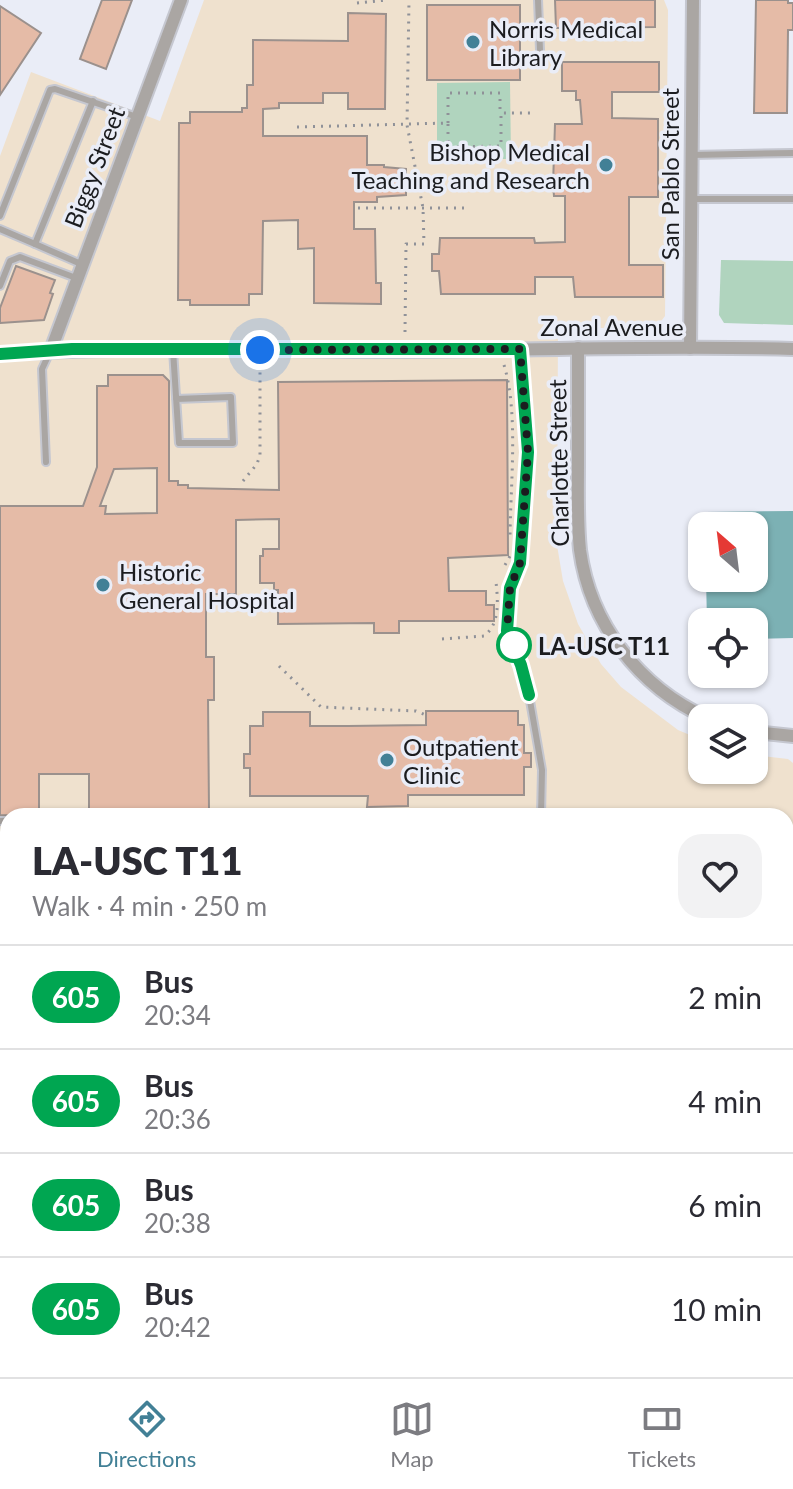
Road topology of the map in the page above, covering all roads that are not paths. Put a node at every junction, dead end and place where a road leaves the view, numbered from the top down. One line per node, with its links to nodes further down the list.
1 (181, 0): 6 (street, Biggy Street)
2 (538, 0): 4 (lane)
3 (693, 0): 8 (street, San Pablo Street)
4 (540, 50)
5 (93, 101): 6 (lane); 11 (lane); 13 (lane)
6 (137, 117): 14 (street, Biggy Street)
7 (793, 153): 8 (lane)
8 (691, 155): 9 (street, San Pablo Street)
9 (691, 199): 10 (lane); 18 (street, San Pablo Street)
10 (793, 199)
11 (0, 216)
12 (0, 229): 13 (lane)
13 (35, 244): 14 (lane)
14 (81, 264): 15 (street, Biggy Street)
15 (76, 278): 16 (lane); 21 (street, Biggy Street)
16 (0, 286)
17 (578, 348): 18 (street, Zonal Avenue); 19 (street, Zonal Avenue); 26 (street, Charlotte Street)
18 (690, 348): 20 (street, Zonal Avenue)
19 (520, 349): 22 (street, Zonal Avenue); 29 (lane)
20 (793, 349)
21 (51, 350): 22 (street, Zonal Avenue); 23 (street, Zonal Avenue); 25 (lane)
22 (173, 350): 24 (lane)
23 (0, 354)
24 (176, 399): 24 (lane)
25 (46, 462)
26 (688, 707)
27 (768, 733): 28 (street)
28 (793, 736)
29 (541, 808)

